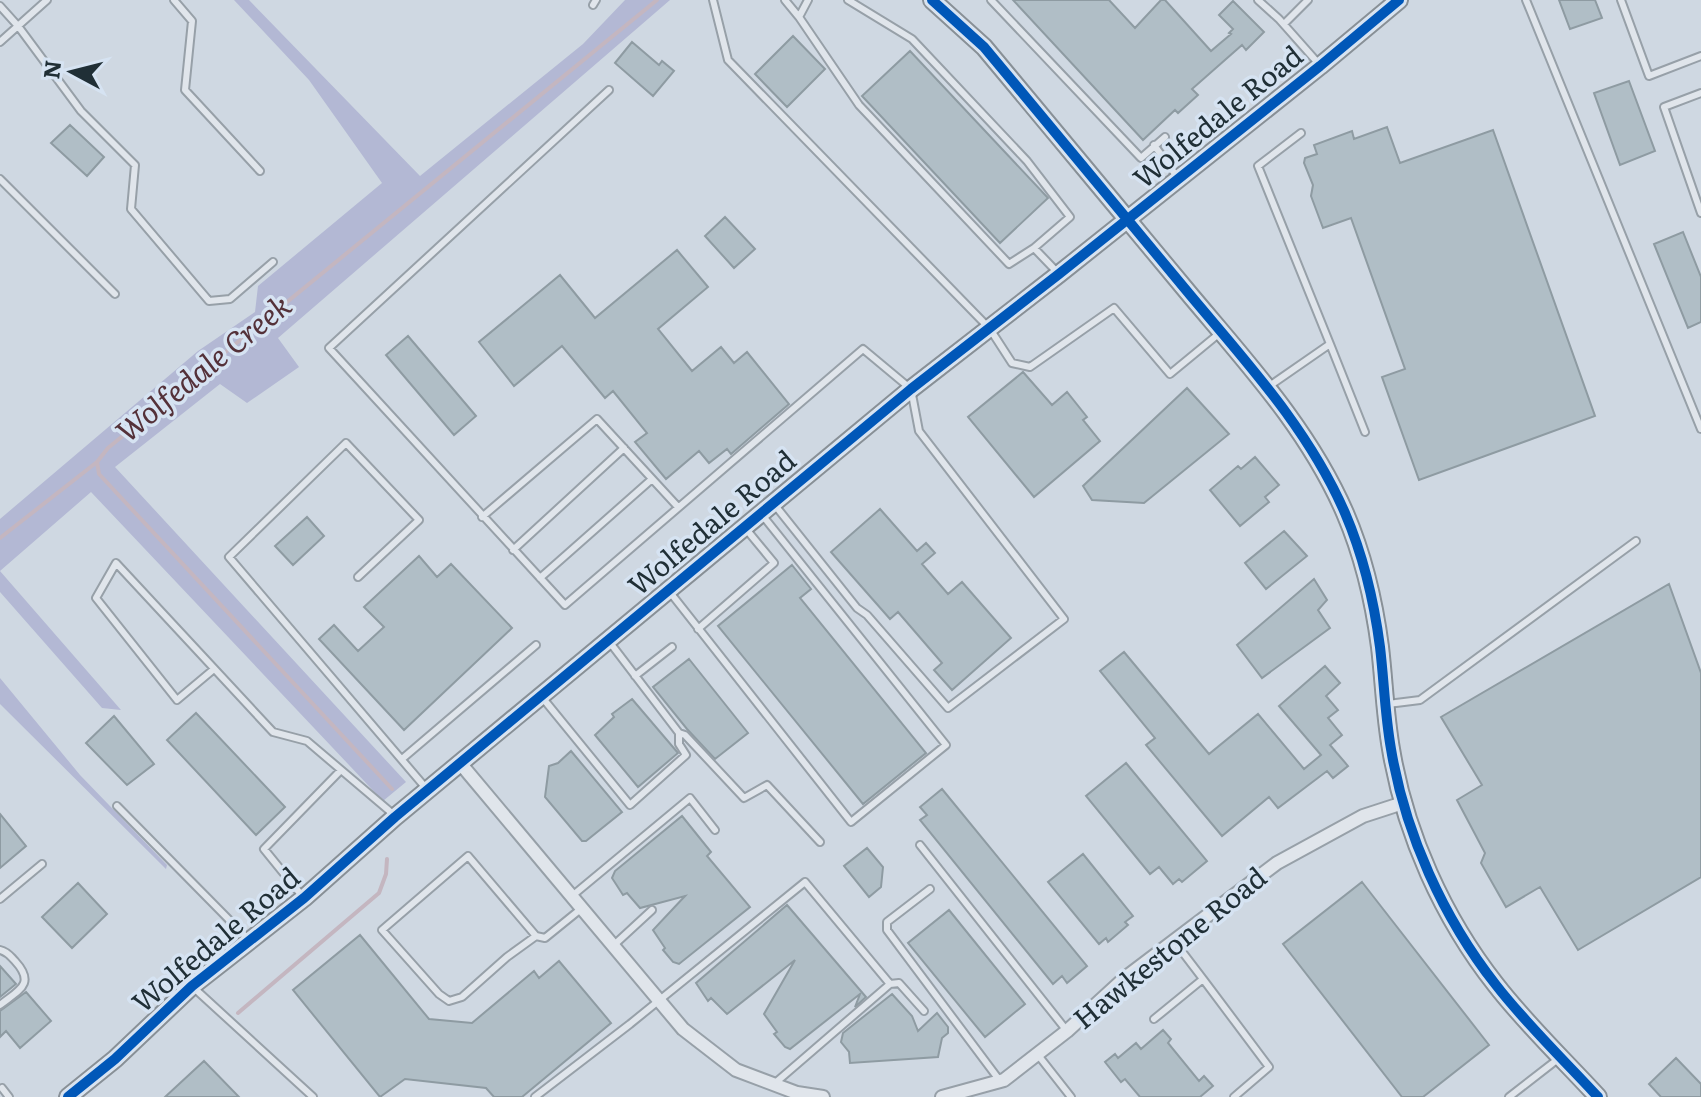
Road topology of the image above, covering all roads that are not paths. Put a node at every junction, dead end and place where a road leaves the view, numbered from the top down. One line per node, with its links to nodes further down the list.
1 (47, 0): 17 (lane)
2 (174, 0): 26 (lane)
3 (713, 0): 35 (lane)
4 (785, 0): 15 (lane)
5 (808, 0): 15 (lane)
6 (848, 0): 31 (lane)
7 (932, 0): 30 (street)
8 (991, 0): 25 (lane)
9 (1258, 0): 16 (lane)
10 (1308, 0): 16 (lane)
11 (1399, 0): 20 (street, Wolfedale Road)
12 (1526, 0): 40 (lane)
13 (1621, 0): 19 (lane)
14 (0, 6): 17 (lane)
15 (799, 17): 31 (lane)
16 (1284, 24): 20 (lane)
17 (18, 26): 18 (lane); 32 (lane)
18 (0, 42)
19 (1701, 56)
20 (1320, 66): 27 (street, Wolfedale Road)
21 (609, 90): 46 (lane)
22 (1701, 93): 29 (lane)
23 (1301, 133): 37 (lane)
24 (1165, 137): 25 (lane)
25 (1154, 145): 27 (lane)
26 (260, 171)
27 (1179, 178): 30 (street, Wolfedale Road)
28 (0, 179): 34 (lane)
29 (1701, 213)
30 (1128, 219): 33 (street, Wolfedale Road); 36 (street)
31 (1034, 248): 33 (lane)
32 (273, 262)
33 (1059, 274): 35 (street, Wolfedale Road)
34 (115, 294)
35 (990, 329): 36 (lane); 39 (street, Wolfedale Road)
36 (1221, 332): 38 (street)
37 (1330, 344): 38 (lane); 41 (lane)
38 (1268, 387): 60 (street)
39 (911, 389): 44 (lane); 45 (street, Wolfedale Road); 45 (lane)
40 (1701, 429)
41 (1365, 432)
42 (624, 448): 43 (lane); 46 (lane); 49 (lane)
43 (652, 479): 44 (lane); 51 (lane)
44 (678, 507): 51 (lane)
45 (767, 508): 47 (street, Wolfedale Road); 53 (lane)
46 (482, 517): 49 (lane)
47 (744, 527): 52 (street, Wolfedale Road); 53 (lane)
48 (1636, 541): 60 (lane)
49 (513, 550): 51 (lane)
50 (358, 577): 62 (lane)
51 (540, 578)
52 (669, 590): 53 (lane); 54 (street, Wolfedale Road)
53 (698, 629)
54 (608, 640): 58 (lane); 59 (street, Wolfedale Road)
55 (536, 645): 62 (lane)
56 (672, 647): 58 (lane)
57 (214, 669): 57 (lane); 64 (lane)
58 (635, 676): 61 (lane)
59 (541, 696): 61 (lane); 63 (street, Wolfedale Road)
60 (1385, 705): 66 (street)
61 (679, 733): 70 (lane)
62 (402, 759): 65 (lane)
63 (460, 763): 65 (street, Wolfedale Road); 74 (street)
64 (341, 770): 68 (lane); 75 (lane)
65 (428, 790): 68 (street, Wolfedale Road)
66 (1403, 803): 81 (street, Hawkestone Road); 93 (street)
67 (117, 806): 80 (lane)
68 (395, 817): 75 (street, Wolfedale Road)
69 (715, 830): 74 (lane)
70 (820, 842)
71 (920, 845): 91 (lane)
72 (42, 864): 76 (lane)
73 (930, 889): 94 (lane)
74 (572, 896): 77 (street)
75 (304, 898): 80 (street, Wolfedale Road)
76 (0, 899)
77 (582, 908): 79 (lane); 82 (street)
78 (652, 910): 82 (lane)
79 (536, 936): 79 (lane)
80 (249, 940): 86 (street, Wolfedale Road)
81 (1174, 941): 84 (lane); 91 (street, Hawkestone Road)
82 (614, 945): 87 (street)
83 (0, 950): 88 (lane)
84 (1203, 979): 90 (lane); 105 (lane)
85 (890, 984): 87 (lane); 89 (lane); 95 (lane)
86 (192, 986): 99 (street, Wolfedale Road); 100 (lane)
87 (659, 999): 95 (street); 101 (lane)
88 (0, 1005)
89 (924, 1011)
90 (1154, 1019)
91 (1067, 1031): 92 (street, Hawkestone Road)
92 (1038, 1055): 94 (street, Hawkestone Road); 104 (lane)
93 (1561, 1057): 106 (lane); 107 (street)
94 (1000, 1081): 103 (street, Hawkestone Road)
95 (774, 1084): 97 (street)
96 (2, 1088): 98 (lane)
97 (796, 1096): 102 (street)
98 (9, 1097)
99 (68, 1097)
100 (313, 1097)
101 (535, 1097)
102 (823, 1097)
103 (942, 1097)
104 (1071, 1097)
105 (1234, 1097)
106 (1509, 1097)
107 (1598, 1097)

